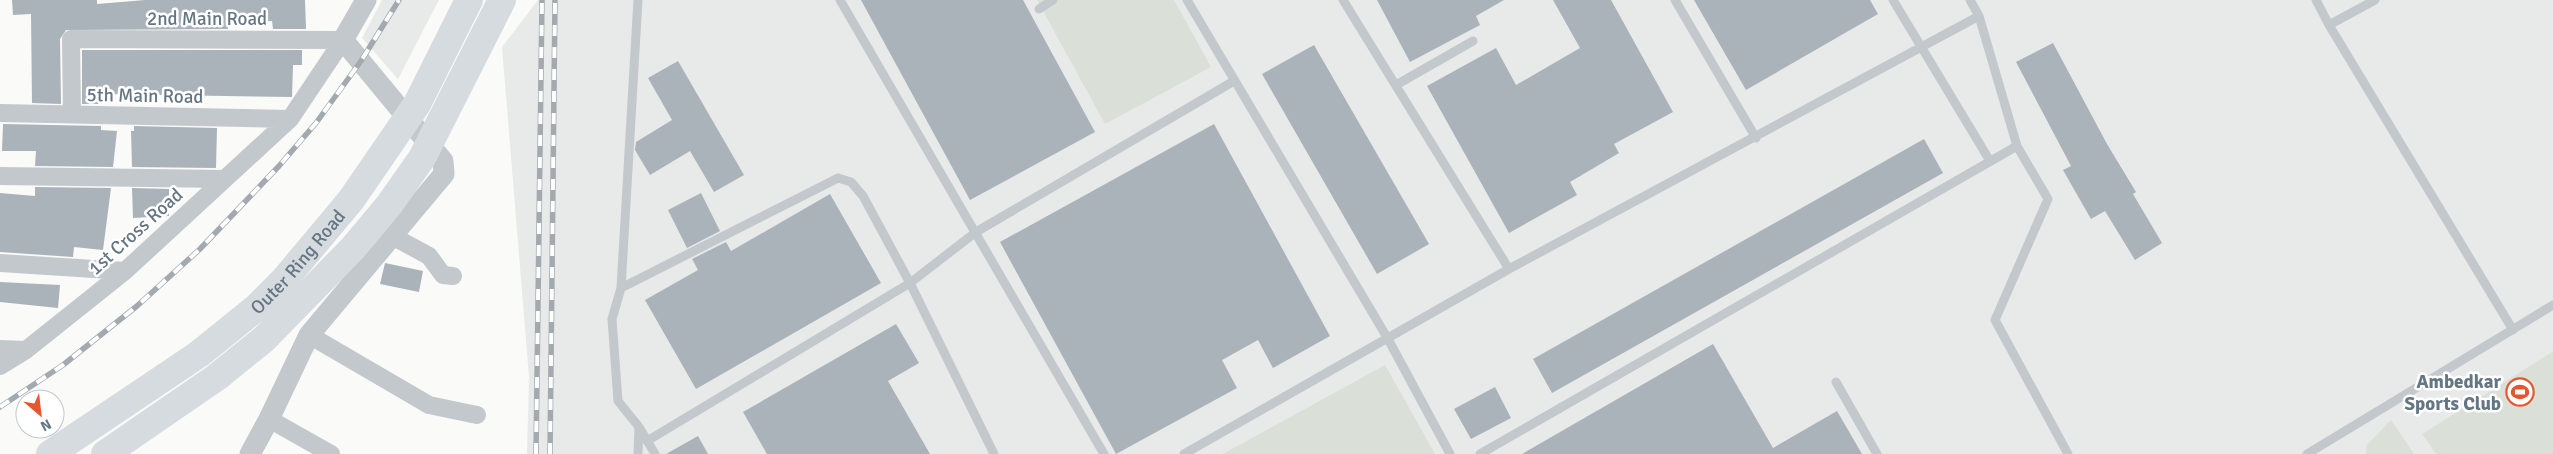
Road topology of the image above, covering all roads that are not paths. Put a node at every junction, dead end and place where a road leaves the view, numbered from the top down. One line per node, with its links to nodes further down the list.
1 (366, 0): 17 (street)
2 (470, 0): 50 (highway, Outer Ring Road)
3 (502, 0): 51 (highway, Outer Ring Road)
4 (638, 0): 37 (lane)
5 (840, 0): 30 (lane)
6 (1054, 0): 14 (lane)
7 (1187, 0): 20 (lane)
8 (1343, 0): 21 (lane)
9 (1675, 0): 25 (lane)
10 (1893, 0): 19 (lane)
11 (1970, 0): 15 (lane)
12 (2316, 0): 16 (lane)
13 (2374, 0): 16 (lane)
14 (1039, 9)
15 (1979, 16): 19 (lane); 26 (lane)
16 (2329, 25): 39 (lane)
17 (343, 40): 23 (street, 2nd Main Road); 24 (street, 1st Cross Road); 31 (street)
18 (1473, 41): 21 (lane)
19 (1922, 48): 25 (lane); 27 (lane)
20 (1234, 81): 30 (lane); 41 (lane)
21 (1396, 85): 33 (lane)
22 (0, 113): 23 (street, 5th Main Road)
23 (72, 114): 24 (street, 5th Main Road)
24 (290, 119): 29 (street, 1st Cross Road)
25 (1756, 138): 33 (lane)
26 (2017, 146): 27 (lane); 62 (lane)
27 (1990, 161): 60 (lane)
28 (0, 176): 29 (street)
29 (224, 180): 34 (street, 1st Cross Road)
30 (976, 232): 36 (lane); 57 (lane)
31 (392, 236): 35 (street); 40 (street)
32 (0, 263): 34 (street)
33 (1509, 269): 41 (lane)
34 (125, 271): 43 (street, 1st Cross Road)
35 (453, 276)
36 (910, 283): 37 (lane); 49 (lane); 56 (lane)
37 (621, 288): 48 (lane)
38 (2553, 306): 39 (lane)
39 (2513, 330): 63 (lane)
40 (308, 335): 46 (street); 47 (street)
41 (1388, 338): 58 (lane); 59 (lane)
42 (0, 350): 43 (street)
43 (26, 350): 44 (street, 1st Cross Road)
44 (0, 366)
45 (1836, 382): 61 (lane)
46 (478, 415)
47 (269, 419): 52 (street); 53 (street)
48 (639, 427): 49 (lane); 54 (lane)
49 (648, 440): 55 (lane)
50 (50, 454)
51 (106, 454)
52 (250, 454)
53 (331, 454)
54 (638, 454)
55 (655, 454)
56 (994, 454)
57 (1104, 454)
58 (1184, 454)
59 (1450, 454)
60 (1480, 454)
61 (1877, 454)
62 (2068, 454)
63 (2307, 454)

